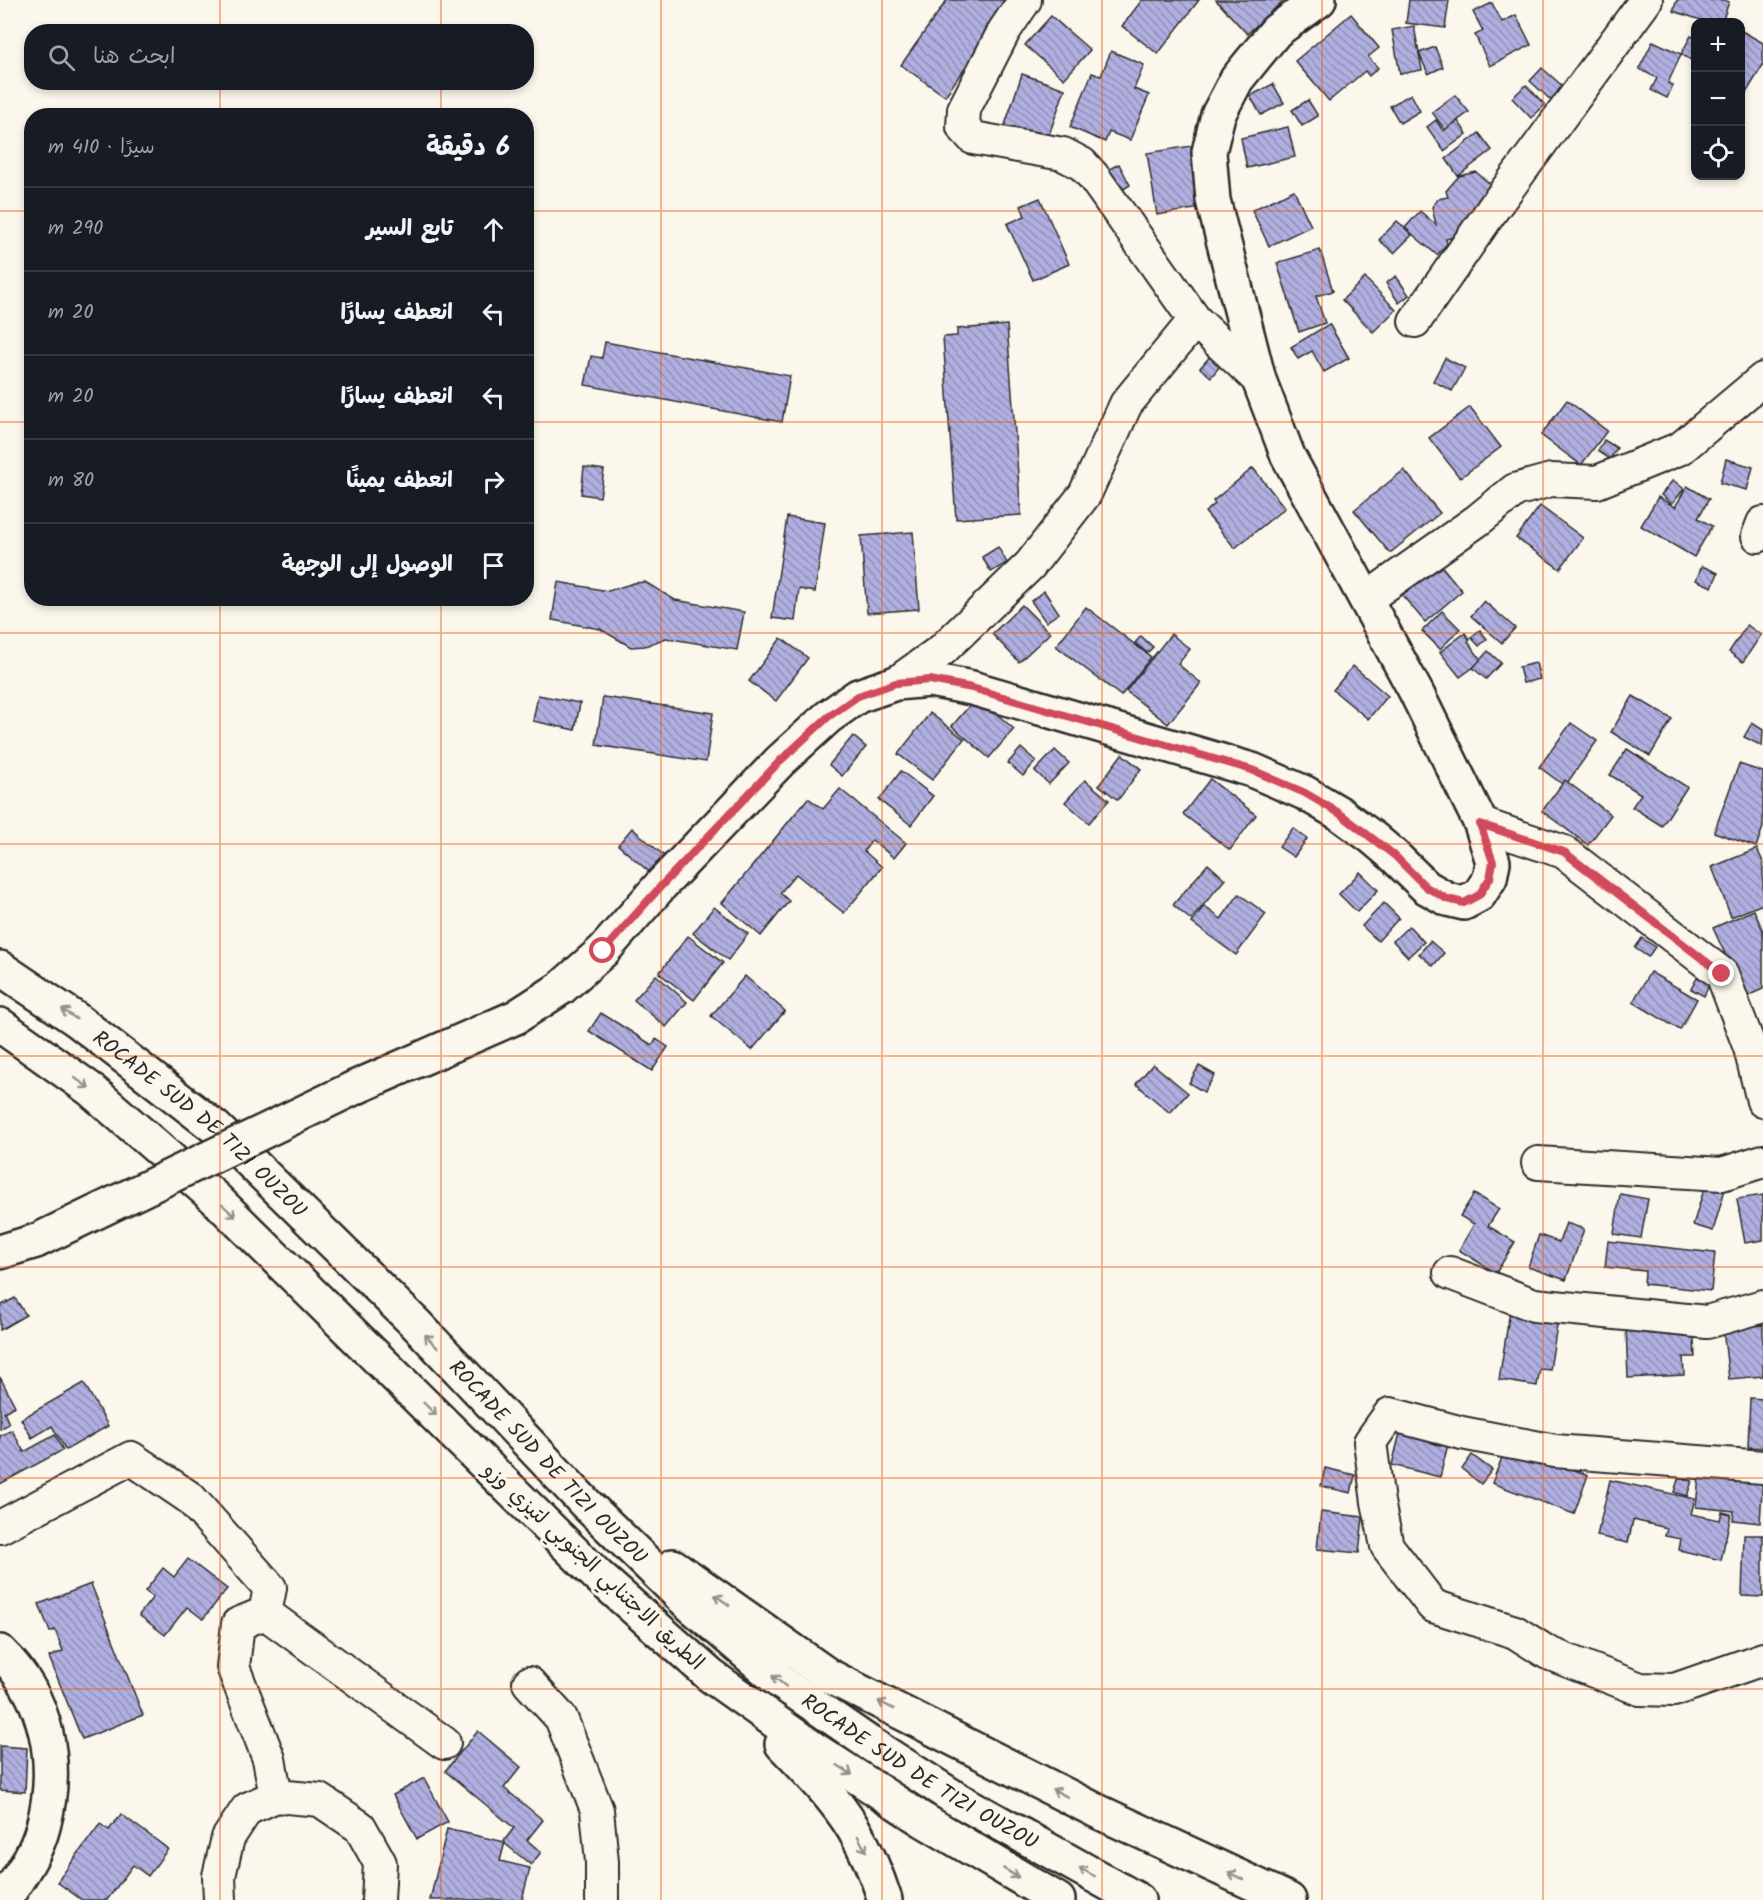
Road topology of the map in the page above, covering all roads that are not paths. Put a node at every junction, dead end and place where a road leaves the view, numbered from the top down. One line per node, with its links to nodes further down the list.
1 (1025, 0): 4 (street)
2 (1319, 0): 7 (main road)
3 (1646, 0): 5 (street)
4 (1195, 320): 7 (street); 9 (street)
5 (1415, 321)
6 (1763, 379): 8 (street)
7 (1259, 380): 8 (main road)
8 (1366, 599): 10 (main road)
9 (896, 683): 10 (main road); 17 (main road, bridge)
10 (1480, 824): 13 (street)
11 (0, 968): 21 (main road, ROCADE SUD DE TIZI OUZOU, one-way to 11)
12 (0, 1025): 26 (main road, الطريق الاجتنابي الجنوبي لتيزي وزو, one-way to 26)
13 (1757, 1038): 14 (street)
14 (1763, 1101)
15 (1763, 1161): 16 (street)
16 (1538, 1163)
17 (0, 1252)
18 (1450, 1273): 19 (street)
19 (1763, 1306)
20 (1763, 1467): 25 (street)
21 (587, 1505): 36 (main road, ROCADE SUD DE TIZI OUZOU, one-way to 21); 37 (main road, one-way to 21)
22 (0, 1527): 23 (street)
23 (265, 1613): 28 (street); 29 (street)
24 (0, 1652): 30 (main road)
25 (1763, 1659)
26 (711, 1676): 34 (main road, one-way to 34); 35 (main road, الطريق الاجتنابي الجنوبي لتيزي وزو, one-way to 35)
27 (529, 1683): 33 (street)
28 (444, 1743)
29 (276, 1796): 31 (street); 32 (street)
30 (3, 1900)
31 (220, 1900)
32 (378, 1900)
33 (602, 1900)
34 (885, 1900)
35 (1058, 1900)
36 (1138, 1900)
37 (1289, 1900)

